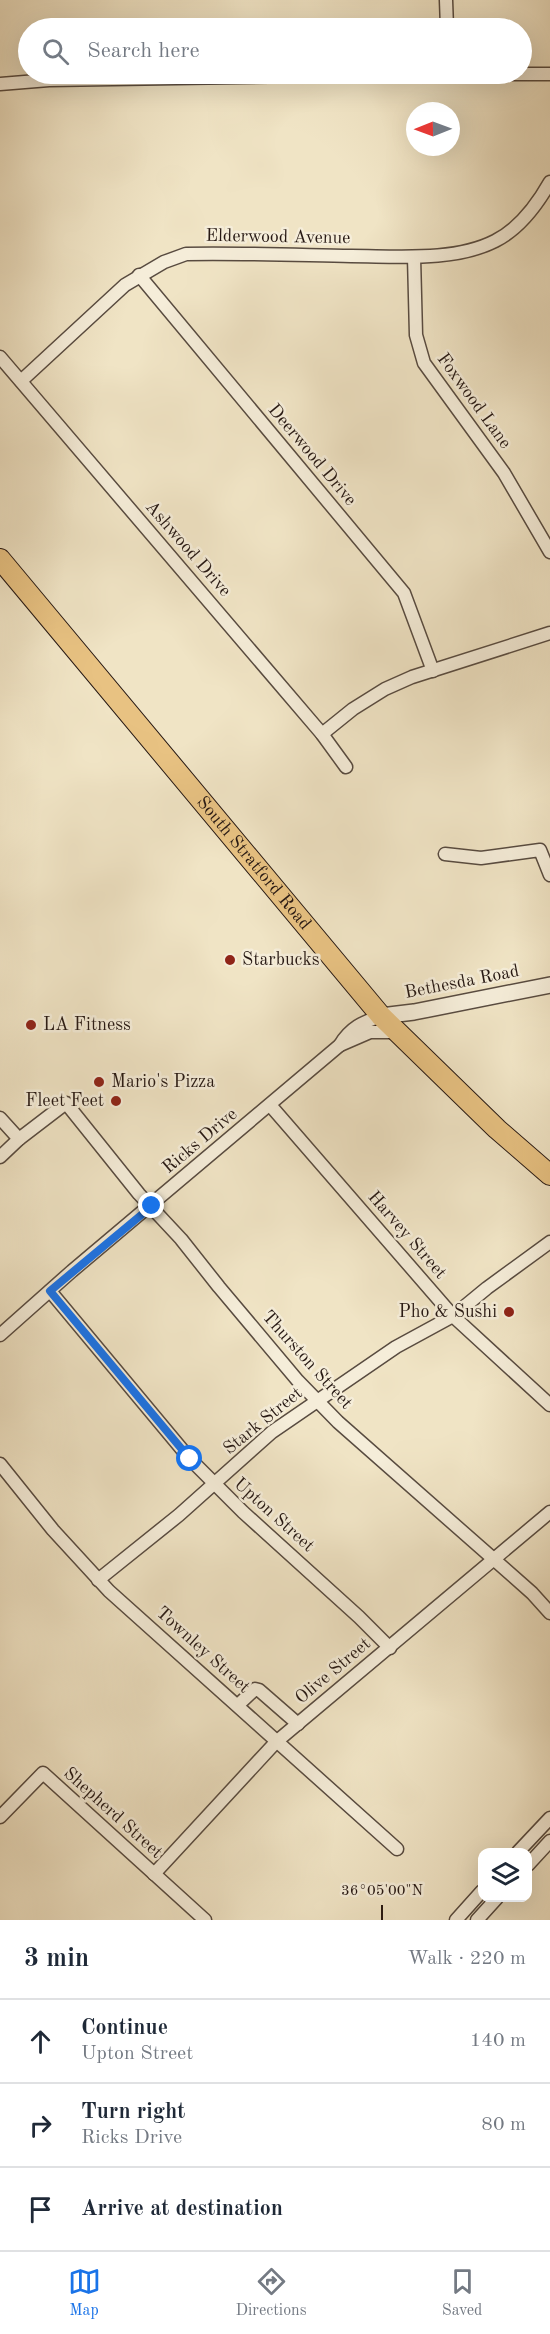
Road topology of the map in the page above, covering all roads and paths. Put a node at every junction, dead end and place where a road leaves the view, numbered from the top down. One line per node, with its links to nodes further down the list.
1 (446, 0): 2 (street)
2 (447, 18)
3 (532, 74): 4 (street)
4 (550, 74)
5 (18, 83): 6 (street)
6 (0, 84)
7 (550, 182): 8 (street, Elderwood Avenue)
8 (414, 257): 9 (street, Elderwood Avenue); 12 (street, Foxwood Lane)
9 (139, 275): 11 (street, Elderwood Avenue); 15 (street, Deerwood Drive)
10 (0, 357): 11 (street, Ashwood Drive)
11 (21, 381): 16 (street, Ashwood Drive)
12 (550, 552)
13 (0, 559): 21 (main road, South Stratford Road)
14 (550, 633): 15 (street)
15 (433, 671): 16 (street)
16 (322, 734): 17 (street, Ashwood Drive)
17 (346, 767)
18 (445, 854): 19 (street)
19 (550, 875)
20 (550, 985): 21 (street, Bethesda Road)
21 (381, 1016): 22 (main road, South Stratford Road); 23 (street, Ricks Drive)
22 (399, 1032): 23 (street, Ricks Drive); 28 (main road, South Stratford Road)
23 (340, 1045): 24 (street, Ricks Drive)
24 (270, 1106): 29 (street, Ricks Drive); 32 (street, Harvey Street)
25 (0, 1118): 26 (street)
26 (19, 1139): 27 (street); 29 (street, Thurston Street)
27 (0, 1157)
28 (550, 1175)
29 (152, 1206): 31 (street, Ricks Drive); 34 (street, Thurston Street)
30 (550, 1242): 32 (street, Stark Street)
31 (50, 1291): 33 (street, Ricks Drive); 37 (street, Upton Street)
32 (453, 1316): 34 (street, Stark Street); 35 (street, Harvey Street)
33 (0, 1335)
34 (318, 1399): 37 (street, Stark Street); 39 (street, Thurston Street)
35 (550, 1406)
36 (0, 1464): 40 (street, Townley Street)
37 (214, 1484): 40 (street, Stark Street); 42 (street, Upton Street)
38 (550, 1512): 39 (street, Olive Street)
39 (494, 1559): 41 (street, Thurston Street); 42 (street, Olive Street)
40 (98, 1580): 43 (street, Townley Street)
41 (550, 1613)
42 (390, 1648): 44 (street, Olive Street)
43 (238, 1706): 44 (street); 45 (street, Townley Street)
44 (298, 1724): 45 (street, Olive Street)
45 (276, 1742): 51 (street, Townley Street); 53 (street, Olive Street)
46 (0, 1817): 53 (street, Shepherd Street)
47 (550, 1818): 48 (street)
48 (538, 1831): 49 (street); 50 (street)
49 (549, 1842): 52 (street)
50 (522, 1848)
51 (397, 1850)
52 (532, 1861)
53 (154, 1874): 56 (street, Shepherd Street)
54 (478, 1896): 57 (street)
55 (493, 1902): 58 (street)
56 (205, 1920)
57 (456, 1920)
58 (477, 1920)

